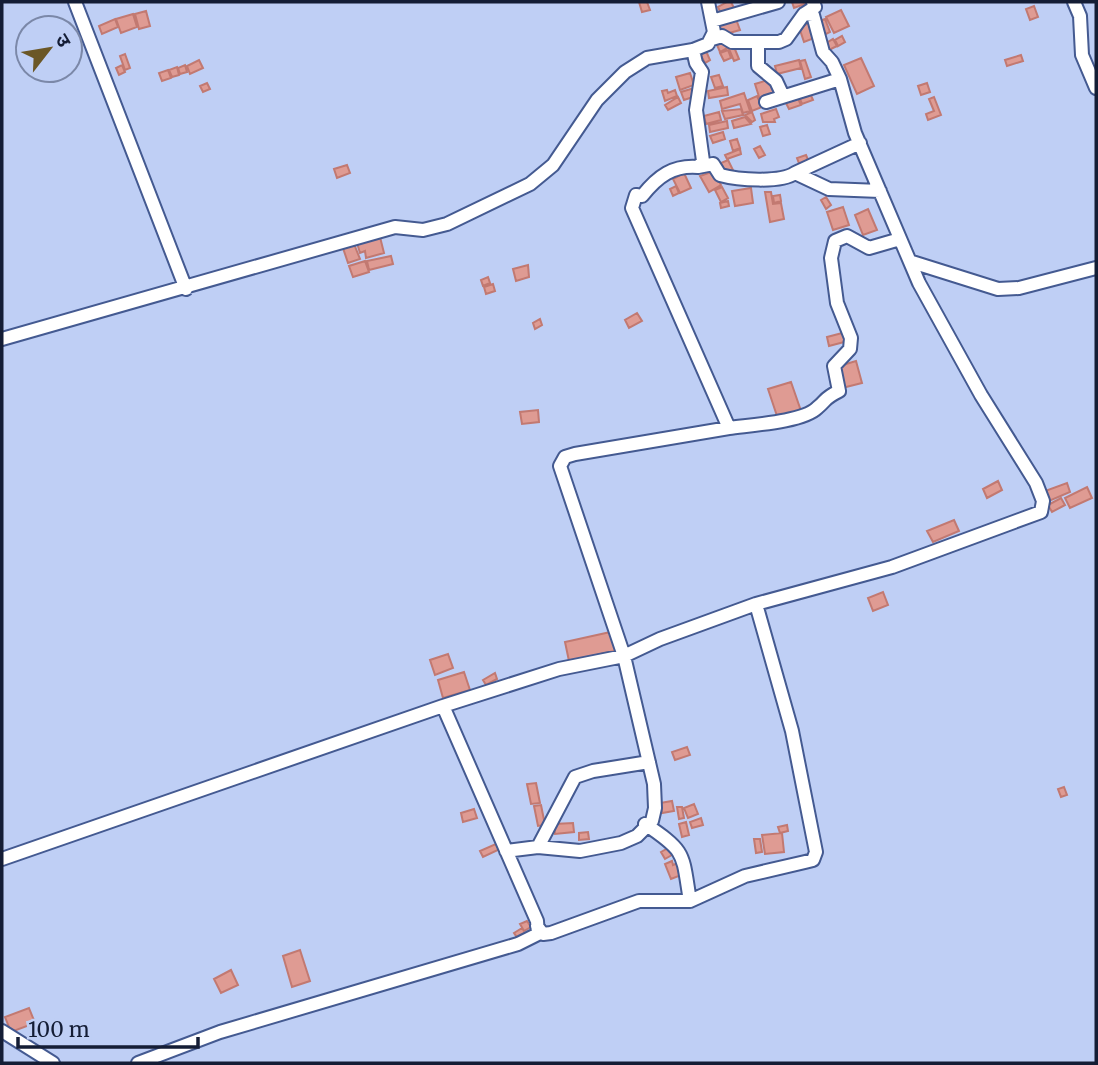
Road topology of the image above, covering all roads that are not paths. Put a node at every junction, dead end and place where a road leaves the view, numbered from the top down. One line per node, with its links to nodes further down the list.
1 (75, 2): 22 (street)
2 (708, 2): 7 (street)
3 (778, 2): 7 (street)
4 (813, 2): 6 (street)
5 (1074, 2): 12 (street)
6 (804, 14): 9 (street); 11 (street)
7 (712, 22): 8 (street)
8 (712, 39): 9 (street); 10 (street)
9 (758, 44): 13 (street)
10 (693, 50): 16 (street); 22 (street)
11 (839, 79): 13 (street); 15 (street)
12 (1096, 88)
13 (783, 96): 14 (street)
14 (765, 102)
15 (860, 143): 17 (street); 18 (street)
16 (698, 167): 17 (street); 24 (street)
17 (795, 173): 18 (street)
18 (880, 191): 19 (street)
19 (900, 239): 21 (street); 24 (street)
20 (1096, 268): 21 (street)
21 (915, 273): 25 (street)
22 (186, 289): 23 (street)
23 (2, 340)
24 (729, 428): 26 (street)
25 (756, 604): 26 (street); 33 (street)
26 (624, 656): 27 (street); 28 (street)
27 (443, 706): 31 (street); 32 (street)
28 (649, 762): 29 (street); 30 (street)
29 (645, 824): 30 (street); 33 (street)
30 (538, 847): 31 (street)
31 (506, 851): 34 (street)
32 (2, 859)
33 (690, 901): 34 (street)
34 (537, 926): 37 (street)
35 (2, 1031): 36 (street)
36 (53, 1063)
37 (138, 1063)

